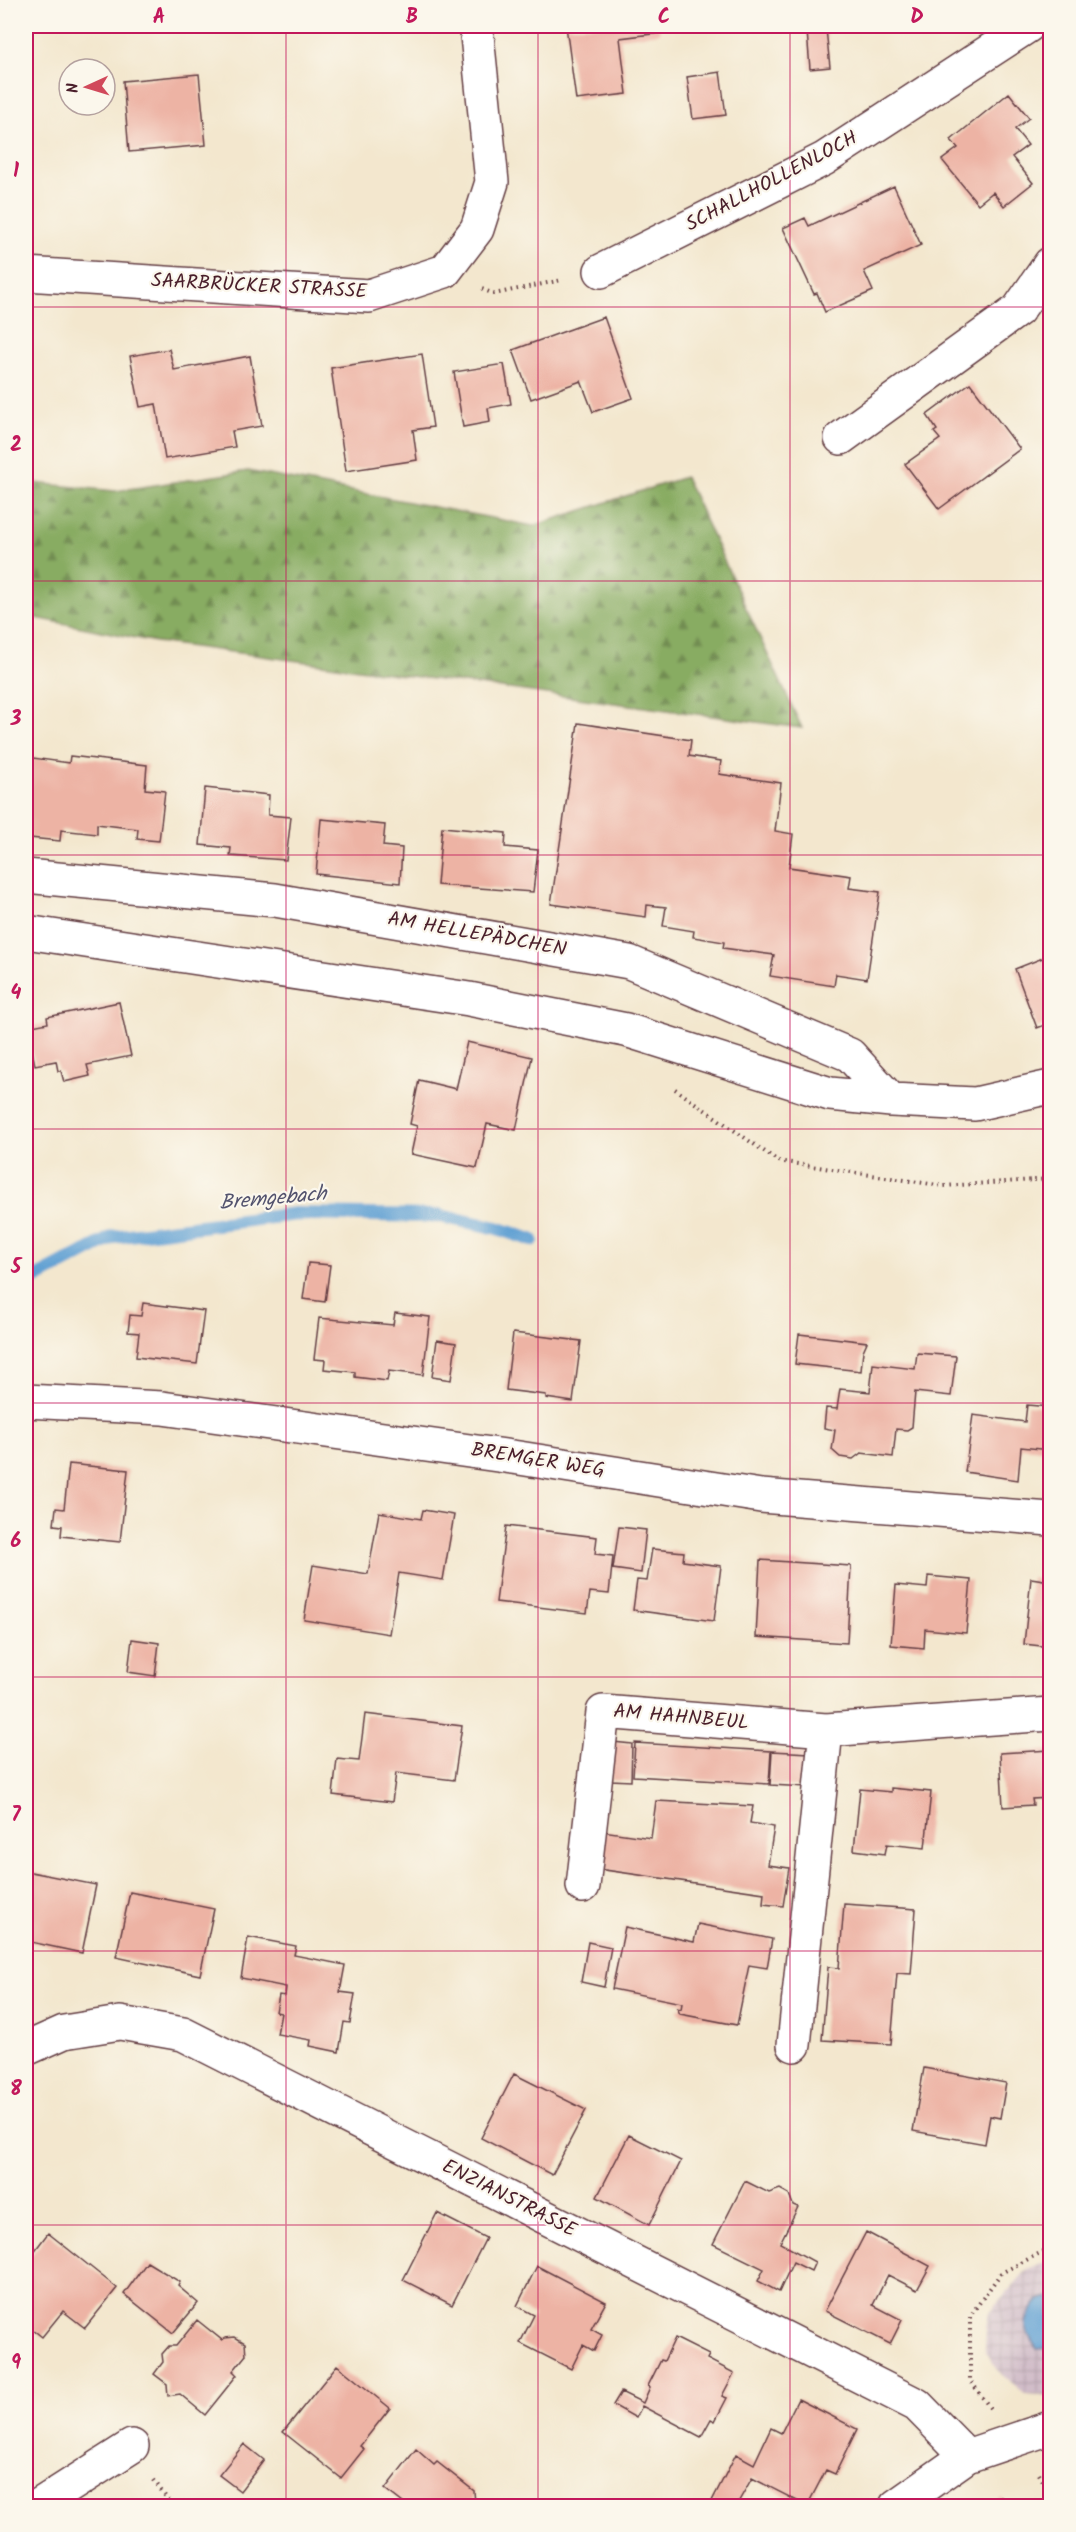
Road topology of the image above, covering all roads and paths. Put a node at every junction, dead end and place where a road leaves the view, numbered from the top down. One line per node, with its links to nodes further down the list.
1 (476, 26): 4 (street)
2 (1028, 26): 5 (street, SCHALLHOLLENLOCH)
3 (1050, 264): 7 (street)
4 (445, 271): 5 (path); 6 (street, SAARBRÜCKER STRASSE)
5 (601, 271)
6 (26, 274)
7 (841, 438)
8 (26, 876): 12 (street, AM HELLEPÄDCHEN)
9 (26, 932): 12 (street)
10 (668, 1084): 13 (path)
11 (1050, 1086): 12 (street)
12 (891, 1100)
13 (1050, 1179)
14 (26, 1401): 15 (street, BREMGER WEG)
15 (1050, 1519)
16 (1050, 1714): 17 (street, AM HAHNBEUL)
17 (826, 1730): 18 (street, AM HAHNBEUL); 19 (street)
18 (583, 1886)
19 (794, 2045)
20 (26, 2049): 25 (street, ENZIANSTRASSE)
21 (1050, 2248): 23 (path)
22 (1050, 2428): 23 (street)
23 (1012, 2439): 25 (street)
24 (132, 2446): 28 (street)
25 (967, 2456): 29 (street)
26 (1038, 2473): 27 (path)
27 (1050, 2493)
28 (38, 2506)
29 (896, 2506)

